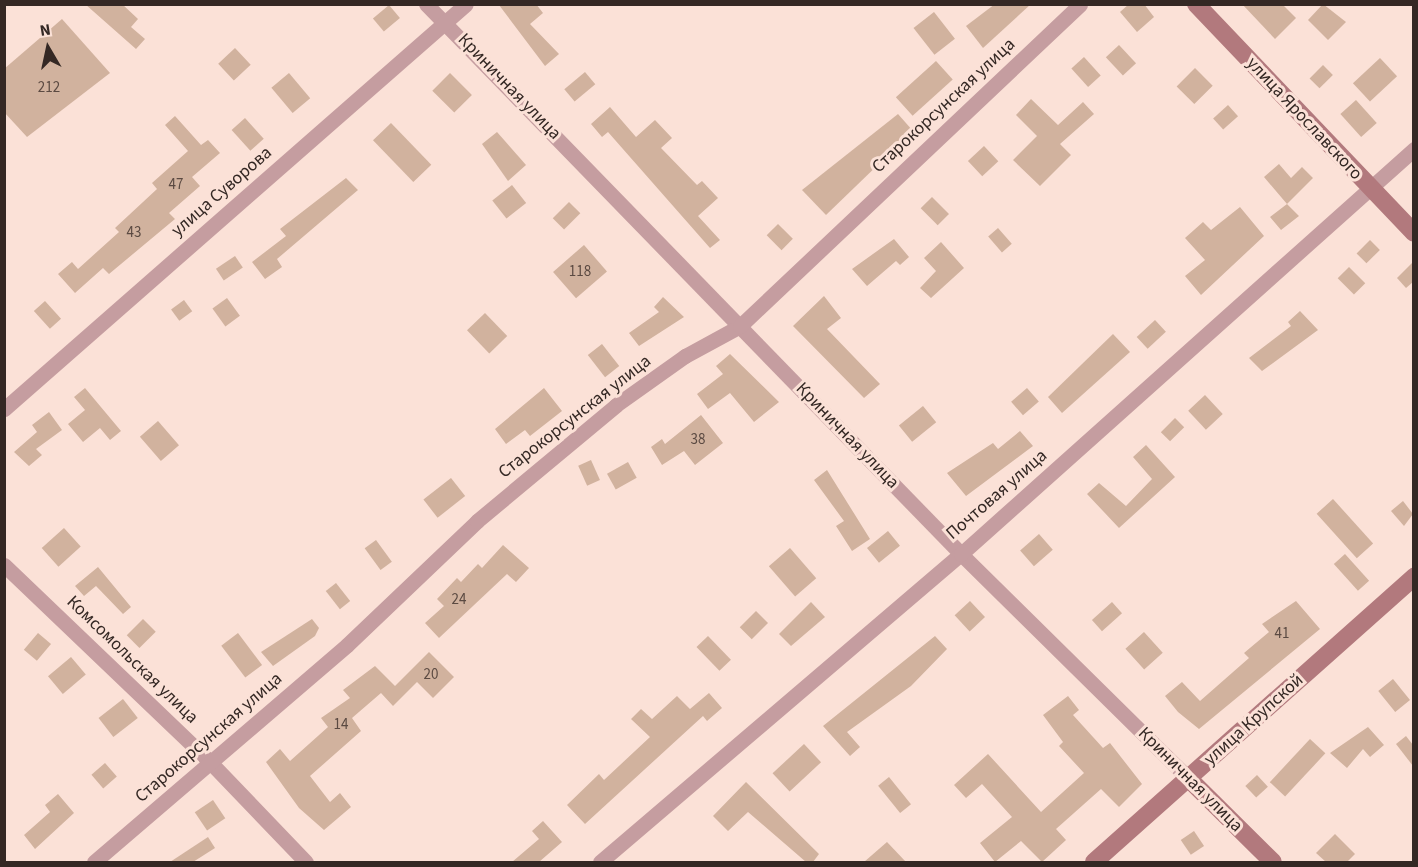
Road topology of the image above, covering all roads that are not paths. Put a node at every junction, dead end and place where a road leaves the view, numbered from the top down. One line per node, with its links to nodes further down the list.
1 (426, 4): 5 (street, Криничная улица)
2 (466, 4): 5 (street, улица Суворова)
3 (1080, 4): 9 (street, Старокорсунская улица)
4 (1196, 4): 7 (street, улица Ярославского)
5 (447, 22): 9 (street, Криничная улица); 10 (street, улица Суворова)
6 (1413, 149): 7 (street, Почтовая улица)
7 (1371, 191): 8 (street, улица Ярославского); 11 (street, Почтовая улица)
8 (1413, 233)
9 (740, 326): 11 (street, Криничная улица); 14 (street, Старокорсунская улица)
10 (4, 409)
11 (961, 554): 15 (street, Криничная улица); 18 (street, Почтовая улица)
12 (4, 565): 14 (street, Комсомольская улица)
13 (1413, 577): 15 (street, улица Крупской)
14 (211, 763): 16 (street, Старокорсунская улица); 17 (street, Комсомольская улица)
15 (1189, 779): 19 (street, улица Крупской); 20 (street, Криничная улица)
16 (94, 862)
17 (306, 862)
18 (600, 862)
19 (1094, 862)
20 (1273, 862)

